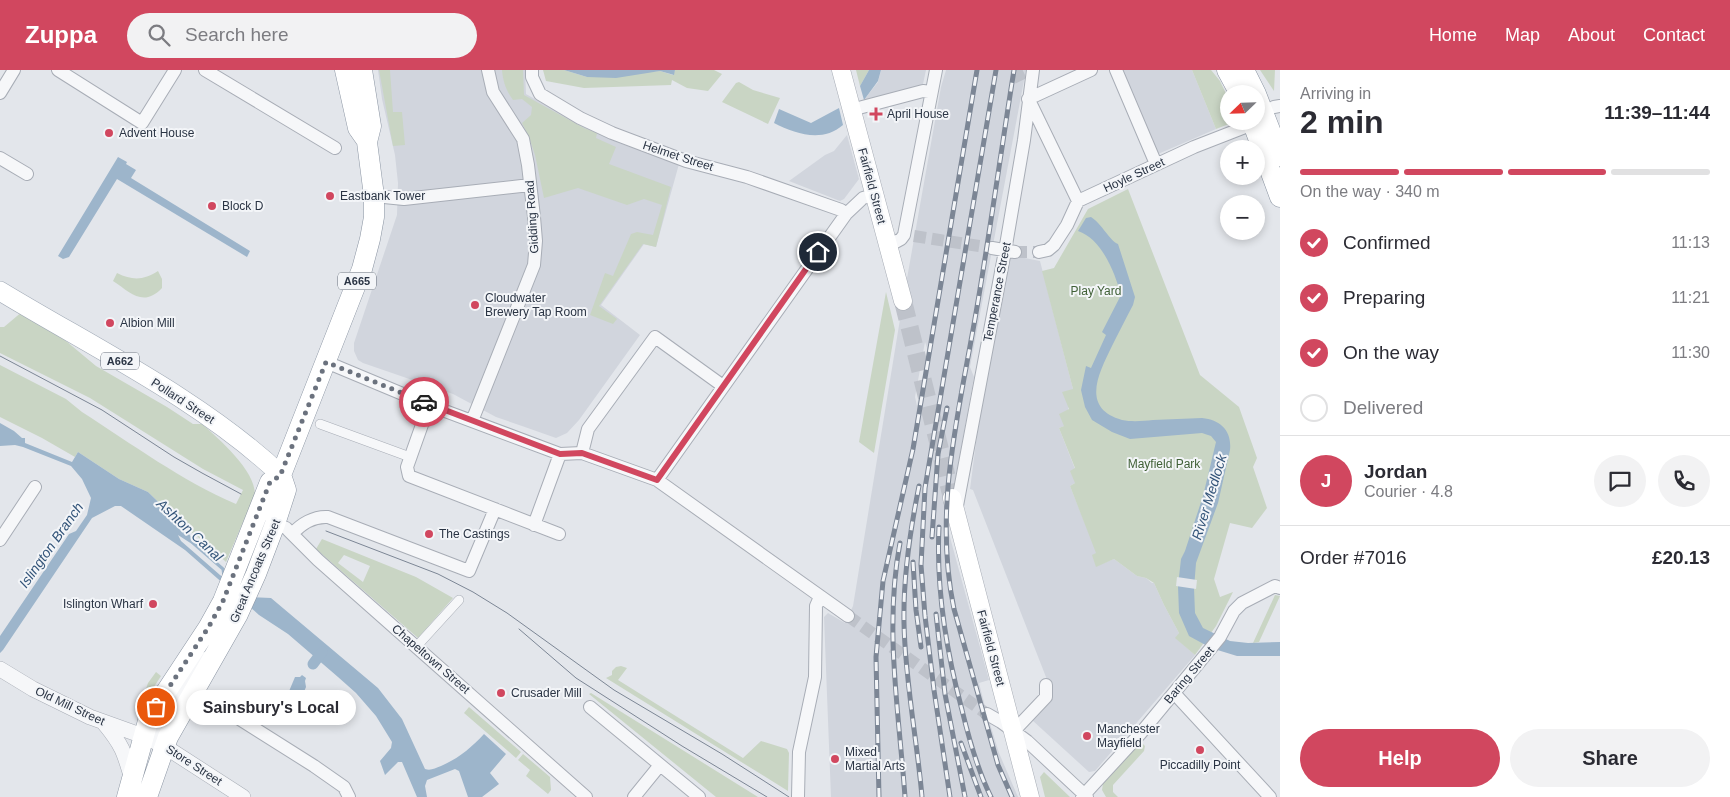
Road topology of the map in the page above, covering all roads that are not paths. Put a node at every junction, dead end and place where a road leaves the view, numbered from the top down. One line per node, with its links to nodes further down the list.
1 (14, 70): 20 (street)
2 (58, 70): 3 (street)
3 (175, 70)
4 (205, 70): 27 (street)
5 (345, 70): 26 (highway, Great Ancoats Street / A665)
6 (362, 70): 26 (highway, Great Ancoats Street / A665)
7 (488, 70): 32 (street, Gidding Road)
8 (532, 70): 37 (street, Helmet Street)
9 (841, 70): 22 (main road, Fairfield Street)
10 (936, 70): 19 (street)
11 (1033, 70): 21 (street, Temperance Street)
12 (1090, 70): 21 (street)
13 (1116, 70): 30 (street)
14 (1227, 70): 17 (highway)
15 (1244, 70): 18 (highway)
16 (1023, 85): 21 (street)
17 (1235, 85)
18 (1252, 85)
19 (932, 92): 22 (street); 38 (street)
20 (0, 93)
21 (1028, 99): 36 (street); 55 (street, Temperance Street)
22 (851, 110): 33 (main road, Fairfield Street)
23 (1265, 117): 28 (highway)
24 (1233, 130): 30 (street, Hoyle Street)
25 (1255, 130): 35 (highway)
26 (367, 142): 34 (highway, Great Ancoats Street / A665)
27 (335, 148)
28 (1280, 156)
29 (0, 158): 31 (street)
30 (1156, 164): 36 (street, Hoyle Street)
31 (27, 174)
32 (530, 185): 34 (street); 45 (street, Gidding Road)
33 (874, 195): 37 (street); 38 (main road, Fairfield Street)
34 (374, 196): 42 (highway, Great Ancoats Street / A665)
35 (1280, 197)
36 (1078, 201): 39 (street)
37 (846, 214): 43 (street)
38 (888, 246): 41 (main road, Fairfield Street)
39 (1039, 252)
40 (0, 290): 48 (main road, Pollard Street / A662)
41 (903, 301)
42 (326, 362): 44 (street); 47 (highway, Great Ancoats Street / A665)
43 (723, 386): 49 (street); 53 (street)
44 (430, 405): 45 (street); 51 (street)
45 (472, 421): 50 (street)
46 (320, 424): 51 (street)
47 (293, 445): 48 (main road); 52 (highway, Great Ancoats Street / A665)
48 (250, 449): 52 (main road, Pollard Street / A662)
49 (582, 453): 50 (street); 53 (street)
50 (560, 454): 57 (street)
51 (410, 457): 56 (street)
52 (281, 475): 58 (highway, Great Ancoats Street / A665); 61 (highway, Great Ancoats Street / A665)
53 (657, 480): 63 (street)
54 (35, 487): 60 (street)
55 (954, 506): 75 (main road, Fairfield Street)
56 (495, 509): 57 (street); 58 (street)
57 (534, 525): 59 (street)
58 (283, 529): 61 (highway, Great Ancoats Street / A665); 66 (street, Chapeltown Street)
59 (559, 534)
60 (0, 540)
61 (248, 568): 67 (highway, Great Ancoats Street / A665); 76 (highway, Great Ancoats Street / A665)
62 (1278, 587): 70 (street, Baring Street)
63 (820, 596): 65 (street); 87 (street)
64 (459, 600): 66 (street)
65 (848, 616)
66 (417, 646): 84 (street, Chapeltown Street)
67 (215, 654): 76 (street); 77 (highway, Great Ancoats Street / A665)
68 (0, 669): 74 (street, Old Mill Street)
69 (1046, 685): 75 (street)
70 (1174, 693): 80 (street, Baring Street); 89 (street)
71 (200, 694): 83 (street)
72 (590, 707): 78 (street)
73 (987, 714): 75 (street)
74 (103, 722): 76 (street, Old Mill Street); 79 (street)
75 (1013, 732): 80 (street); 88 (main road, Fairfield Street)
76 (143, 736): 77 (street, Store Street); 79 (highway, Great Ancoats Street / A665)
77 (164, 746): 81 (highway, Great Ancoats Street / A665); 82 (street, Store Street)
78 (660, 765): 85 (street); 86 (street)
79 (129, 788)
80 (1085, 796)
81 (147, 797)
82 (243, 797)
83 (349, 797)
84 (586, 797)
85 (634, 797)
86 (699, 797)
87 (798, 797)
88 (1030, 797)
89 (1270, 797)

